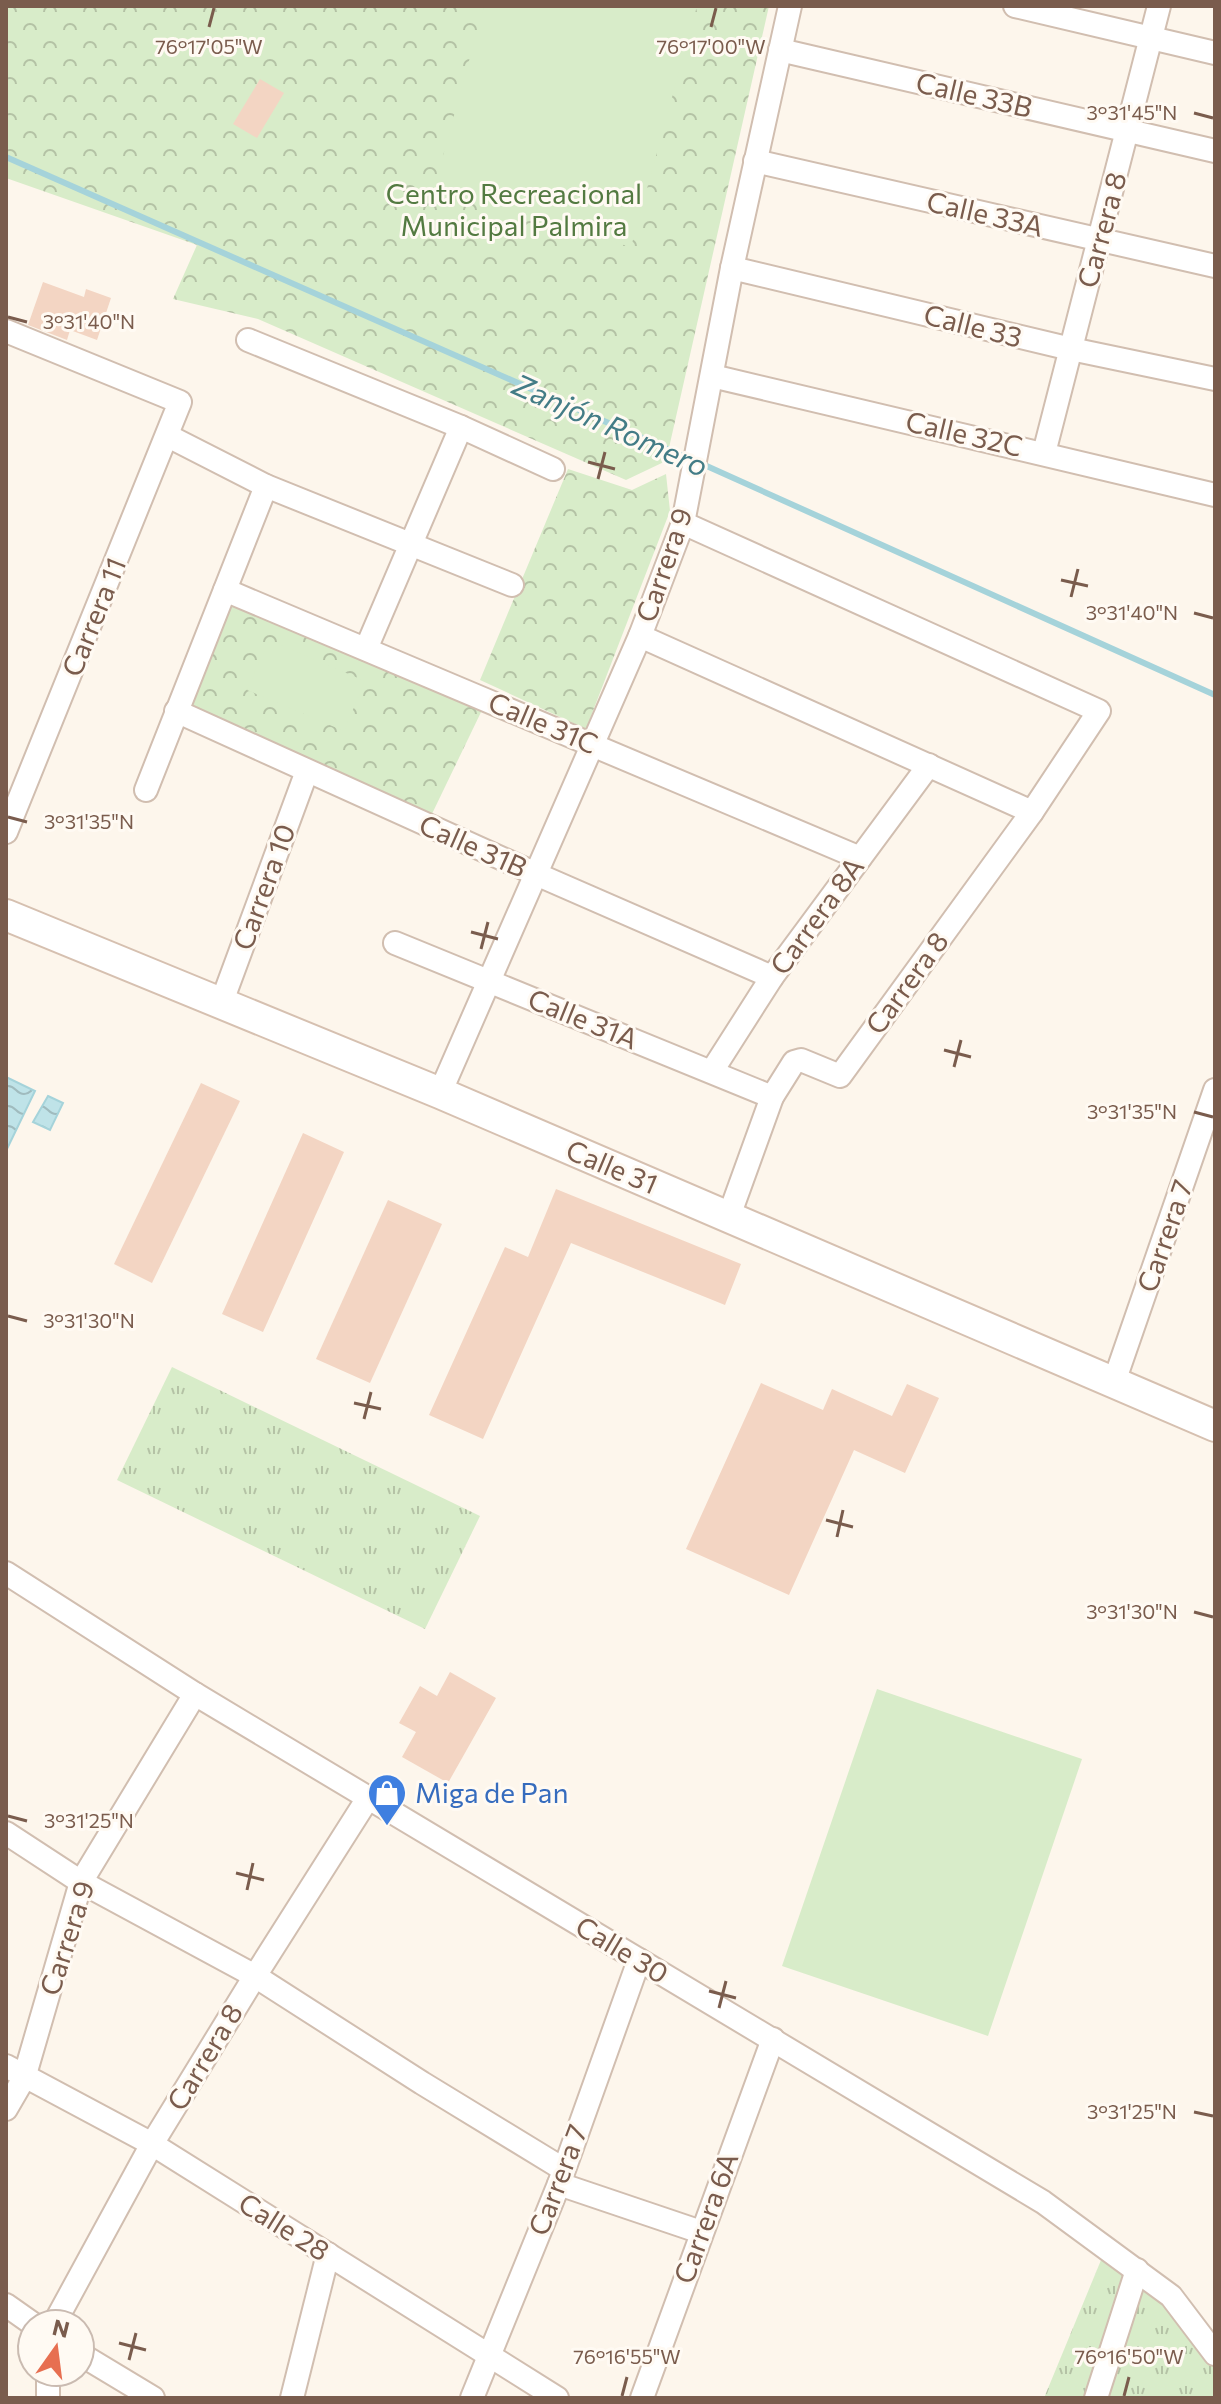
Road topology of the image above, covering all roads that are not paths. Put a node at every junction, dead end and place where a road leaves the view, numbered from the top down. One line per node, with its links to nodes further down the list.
1 (790, 6): 5 (street, Carrera 9)
2 (1015, 6): 4 (street)
3 (1159, 6): 4 (street, Carrera 8)
4 (1152, 38): 6 (street); 7 (street, Carrera 8)
5 (780, 50): 7 (street, Calle 33B); 9 (street, Carrera 9)
6 (1215, 53)
7 (1128, 131): 8 (street, Calle 33B); 10 (street, Carrera 8)
8 (1215, 151)
9 (755, 161): 10 (street, Calle 33A); 12 (street, Carrera 9)
10 (1100, 240): 11 (street, Calle 33A); 15 (street, Carrera 8)
11 (1215, 266)
12 (732, 268): 15 (street, Calle 33); 16 (street, Carrera 9)
13 (6, 331): 19 (street, Carrera 11)
14 (248, 340): 18 (street)
15 (1071, 349): 17 (street, Calle 33); 20 (street, Carrera 8)
16 (712, 376): 20 (street, Calle 32C); 24 (street, Carrera 9)
17 (1215, 379)
18 (461, 427): 21 (street); 25 (street)
19 (168, 436): 22 (street); 36 (street, Carrera 11)
20 (1044, 453): 23 (street, Calle 32C)
21 (553, 469)
22 (266, 486): 25 (street); 27 (street)
23 (1215, 495)
24 (683, 523): 28 (street, Carrera 9); 35 (street, Carrera 8)
25 (411, 544): 26 (street); 29 (street)
26 (512, 585)
27 (225, 590): 29 (street, Calle 31C); 30 (street)
28 (640, 636): 31 (street, Carrera 9); 32 (street)
29 (366, 649): 31 (street, Calle 31C)
30 (176, 711): 33 (street, Calle 31B); 34 (street)
31 (593, 744): 37 (street, Calle 31C); 38 (street, Carrera 9)
32 (929, 765): 35 (street); 37 (street, Carrera 8A)
33 (307, 771): 38 (street, Calle 31B); 43 (street, Carrera 10)
34 (146, 790)
35 (1032, 812): 47 (street, Carrera 8)
36 (6, 832)
37 (860, 858): 41 (street, Carrera 8A)
38 (536, 874): 41 (street, Calle 31B); 42 (street, Carrera 9)
39 (6, 915): 43 (main road, Calle 31)
40 (395, 943): 42 (street, Calle 31A)
41 (772, 977): 44 (street, Carrera 8A)
42 (489, 982): 44 (street, Calle 31A); 46 (street, Carrera 9)
43 (221, 1004): 46 (main road, Calle 31)
44 (712, 1071): 47 (street, Calle 31A)
45 (1215, 1090): 49 (street, Carrera 7)
46 (440, 1093): 48 (main road, Calle 31)
47 (772, 1097): 48 (street, Carrera 8)
48 (729, 1216): 49 (main road, Calle 31)
49 (1114, 1382): 50 (main road, Calle 31)
50 (1215, 1426)
51 (6, 1573): 52 (street, Calle 30)
52 (195, 1694): 53 (street, Calle 30); 55 (street, Carrera 9)
53 (368, 1798): 56 (street, Calle 30); 57 (street, Carrera 8)
54 (6, 1833): 55 (street)
55 (81, 1882): 57 (street); 59 (street, Carrera 9)
56 (639, 1960): 58 (street, Calle 30); 62 (street, Carrera 7)
57 (255, 1976): 61 (street, Carrera 8); 62 (street)
58 (773, 2039): 63 (street, Carrera 6A); 65 (street, Calle 30)
59 (15, 2072): 60 (street, Carrera 9); 61 (street, Calle 28)
60 (6, 2109)
61 (152, 2144): 64 (street, Calle 28); 66 (street, Carrera 8)
62 (561, 2176): 63 (street); 68 (street, Carrera 7)
63 (701, 2232): 74 (street, Carrera 6A)
64 (328, 2254): 68 (street, Calle 28); 71 (street)
65 (1137, 2270): 67 (street, Calle 30); 75 (street)
66 (63, 2308)
67 (1215, 2354)
68 (489, 2355): 72 (street, Carrera 7); 73 (street, Calle 28)
69 (96, 2364): 70 (street)
70 (153, 2398)
71 (292, 2398)
72 (472, 2398)
73 (557, 2398)
74 (642, 2398)
75 (1096, 2398)

